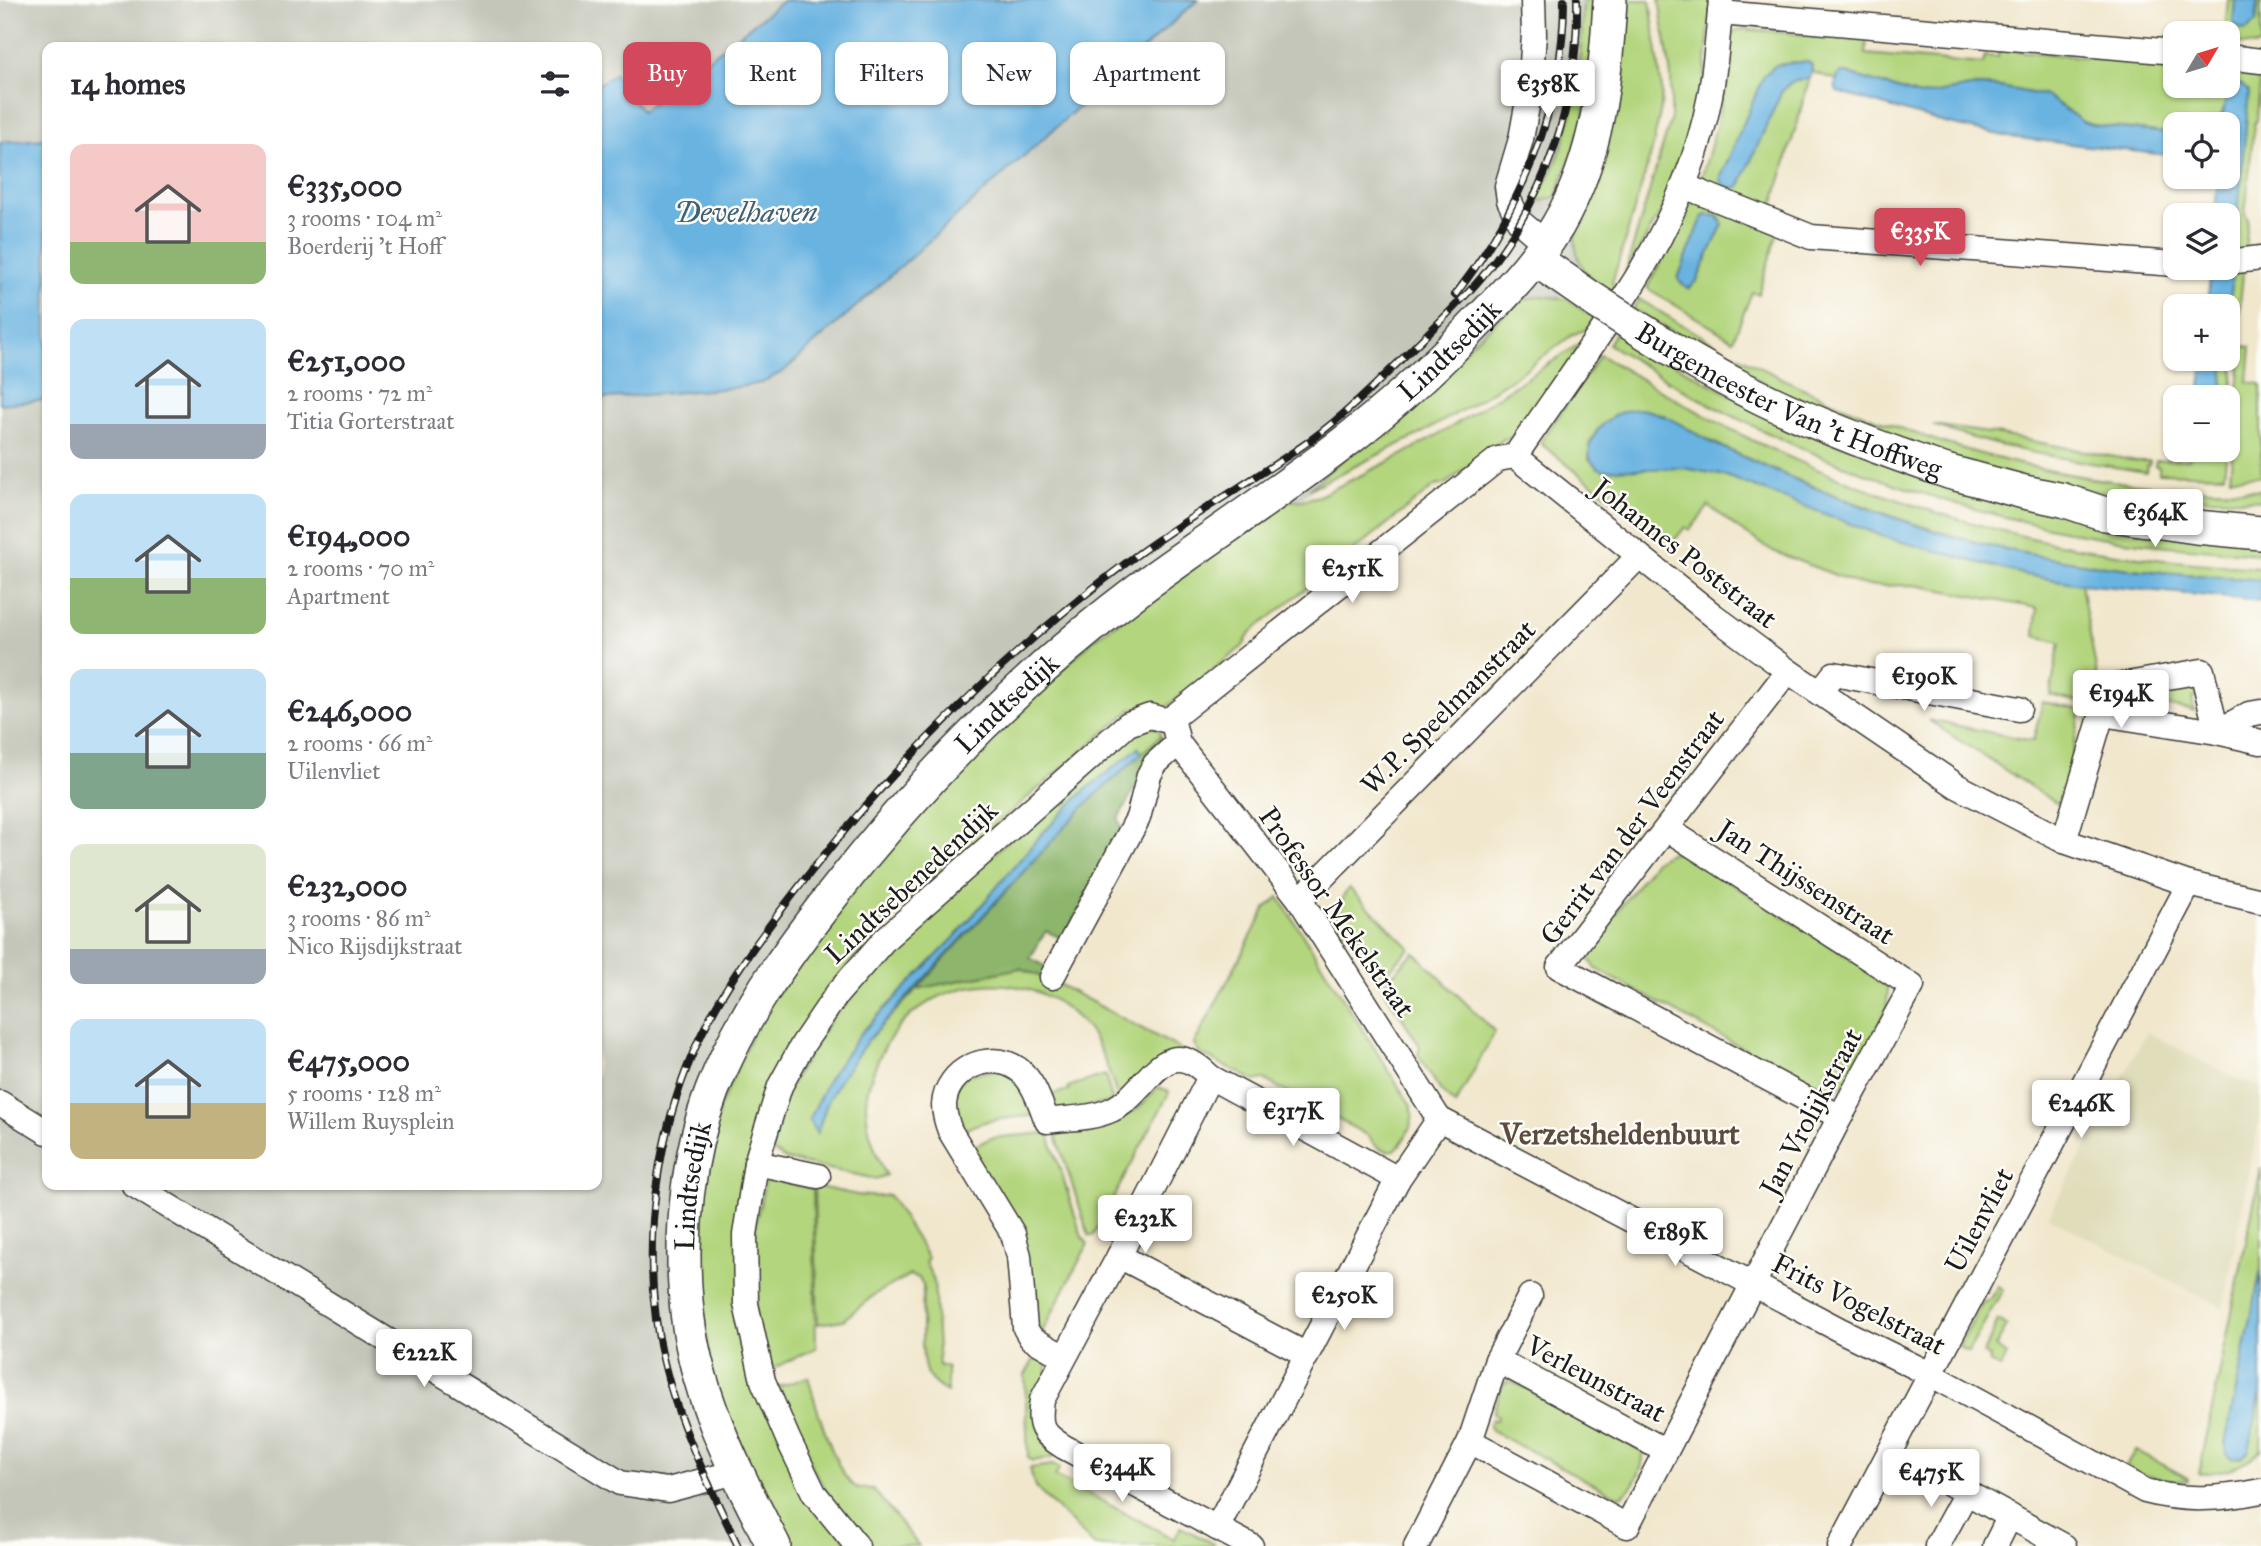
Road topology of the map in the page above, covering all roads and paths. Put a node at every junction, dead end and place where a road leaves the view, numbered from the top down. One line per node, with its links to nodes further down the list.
1 (1533, 0): 9 (street)
2 (1610, 0): 9 (main road, Lindtsedijk)
3 (1721, 6): 4 (street); 8 (street)
4 (1782, 8): 5 (street)
5 (2163, 51)
6 (2240, 58): 7 (street)
7 (2261, 61)
8 (1684, 186): 12 (street); 13 (street)
9 (1541, 252): 13 (main road, Burgemeester Van 't Hoffweg); 53 (main road, Lindtsedijk)
10 (2261, 258): 11 (street)
11 (2240, 261)
12 (2163, 263)
13 (1606, 308): 14 (street); 15 (main road, Burgemeester Van 't Hoffweg, bridge)
14 (1516, 456): 18 (street, Johannes Poststraat); 24 (street)
15 (2063, 500): 16 (main road, Burgemeester Van 't Hoffweg); 17 (main road, Burgemeester Van 't Hoffweg)
16 (2261, 509)
17 (2261, 533)
18 (1639, 556): 19 (street, Johannes Poststraat); 31 (street, W.P. Speelmanstraat)
19 (1788, 671): 20 (street, Johannes Poststraat); 28 (street, Gerrit van der Veenstraat)
20 (1819, 693): 21 (street); 29 (street, Johannes Poststraat)
21 (2019, 709)
22 (2261, 712): 25 (street)
23 (2102, 713): 25 (street); 25 (street); 29 (street)
24 (1172, 719): 27 (street, Professor Mekelstraat); 40 (street, Lindtsebenedendijk)
25 (2217, 732): 26 (street)
26 (2261, 742)
27 (1178, 743): 31 (street, Professor Mekelstraat); 33 (street)
28 (1667, 829): 34 (street, Jan Thijssenstraat); 37 (street, Gerrit van der Veenstraat)
29 (2064, 841): 30 (street, Johannes Poststraat)
30 (2189, 884): 32 (street, Johannes Poststraat); 50 (street, Uilenvliet)
31 (1300, 900): 38 (street, Professor Mekelstraat)
32 (2261, 901)
33 (1052, 976)
34 (1912, 986): 37 (street, Jan Vrolijkstraat)
35 (1210, 1077): 42 (street); 44 (street); 48 (street)
36 (0, 1103): 39 (street)
37 (1840, 1117): 45 (street, Jan Vrolijkstraat)
38 (1440, 1119): 42 (street); 45 (street, Frits Vogelstraat)
39 (42, 1129)
40 (757, 1163): 41 (street); 61 (street, Lindtsebenedendijk)
41 (818, 1176)
42 (1398, 1180): 47 (street)
43 (142, 1190): 53 (street)
44 (1119, 1256): 47 (street); 48 (street)
45 (1754, 1284): 50 (street, Frits Vogelstraat); 52 (street, Jan Vrolijkstraat)
46 (1530, 1296): 49 (street, Verleunstraat)
47 (1307, 1355): 58 (street)
48 (1064, 1357): 58 (street)
49 (1497, 1360): 51 (street, Verleunstraat); 52 (street, Verleunstraat)
50 (1932, 1375): 55 (street, Frits Vogelstraat); 64 (street, Uilenvliet)
51 (1470, 1441): 52 (street, Jan Vrolijkstraat); 63 (street, Verleunstraat)
52 (1666, 1451)
53 (736, 1472): 60 (main road, Lindtsedijk)
54 (1938, 1478): 56 (street)
55 (2261, 1491)
56 (1966, 1493): 57 (street); 59 (street)
57 (2010, 1516): 65 (street); 66 (street)
58 (1217, 1528): 62 (street)
59 (1940, 1545)
60 (774, 1546)
61 (857, 1546)
62 (1251, 1546)
63 (1416, 1546)
64 (1840, 1546)
65 (1995, 1546)
66 (2064, 1546)

